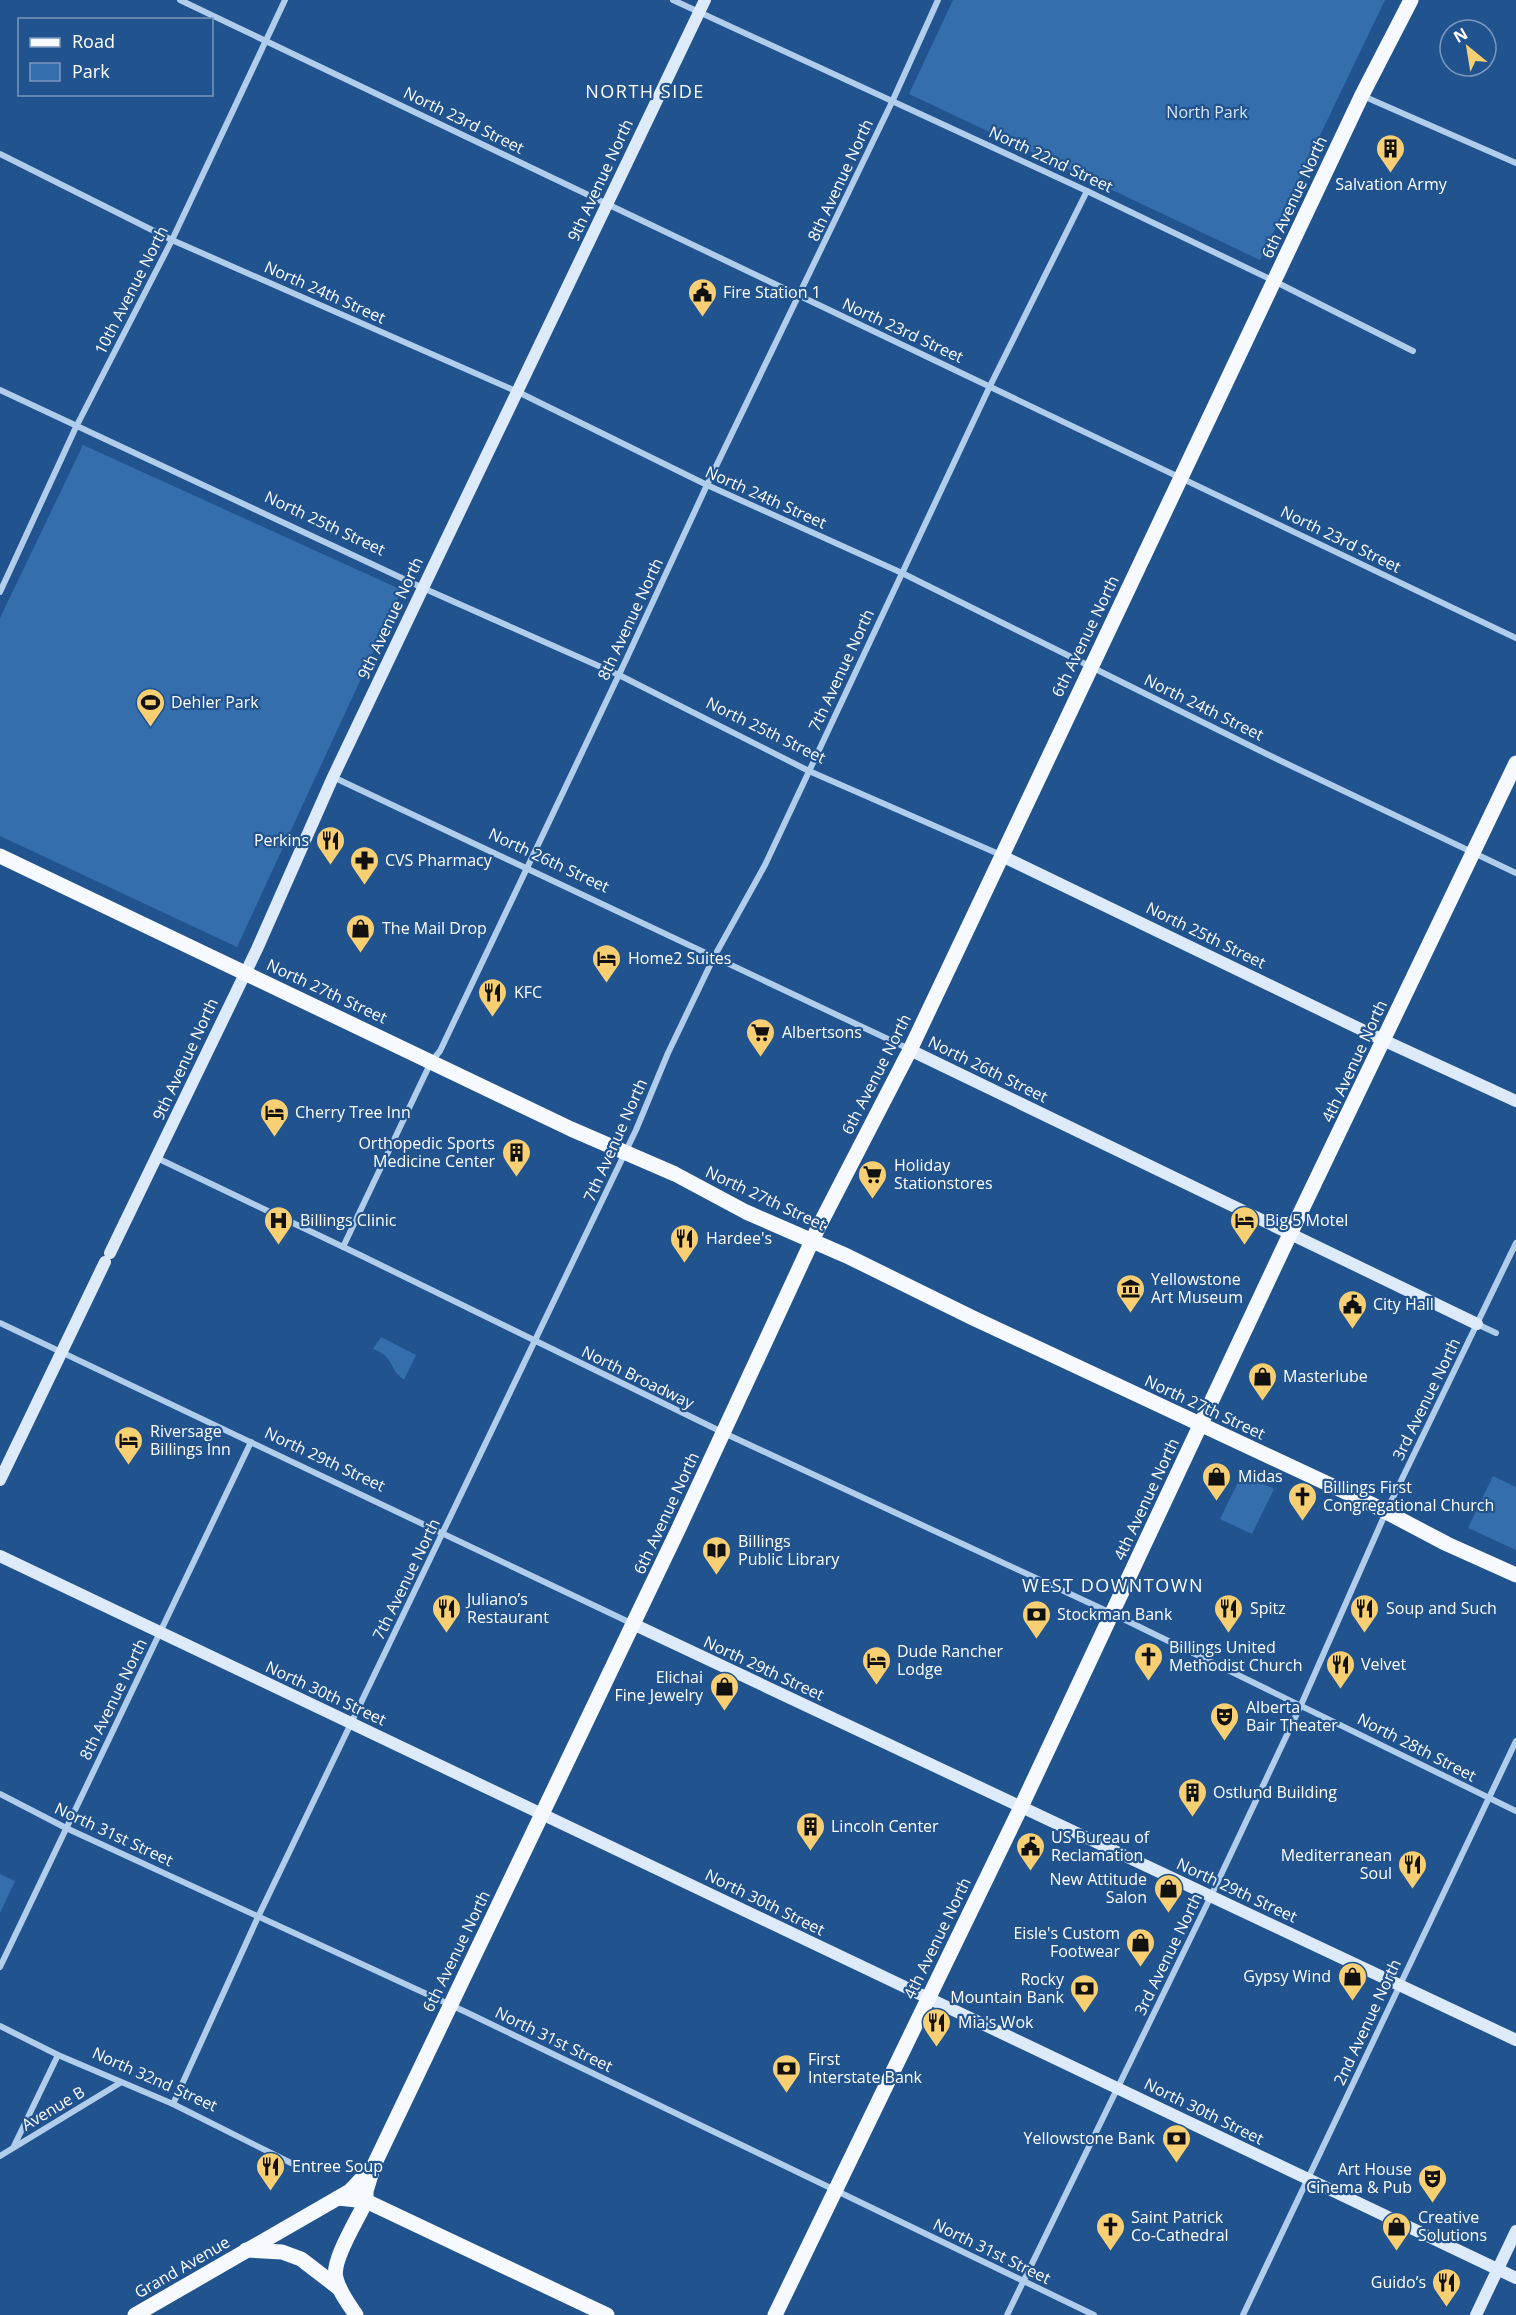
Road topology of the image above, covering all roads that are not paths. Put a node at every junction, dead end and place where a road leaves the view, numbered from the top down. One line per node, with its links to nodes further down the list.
1 (180, 0): 8 (street, North 23rd Street)
2 (285, 0): 8 (street, 10th Avenue North)
3 (674, 0): 7 (street, North 22nd Street)
4 (705, 0): 7 (street, 9th Avenue North)
5 (938, 0): 10 (street, 8th Avenue North)
6 (1411, 0): 9 (main road, 6th Avenue North)
7 (699, 12): 10 (street, North 22nd Street); 14 (street, 9th Avenue North)
8 (266, 39): 14 (street, North 23rd Street); 15 (street, 10th Avenue North)
9 (1362, 95): 12 (street); 16 (main road, 6th Avenue North)
10 (892, 102): 13 (street, North 22nd Street); 17 (street, 8th Avenue North)
11 (0, 154): 15 (street, North 24th Street)
12 (1516, 164)
13 (1087, 190): 16 (street, North 22nd Street); 19 (street, 7th Avenue North)
14 (607, 203): 17 (street, North 23rd Street); 21 (street, 9th Avenue North)
15 (172, 240): 21 (street, North 24th Street); 22 (street, 10th Avenue North)
16 (1274, 280): 18 (street, North 22nd Street); 23 (main road, 6th Avenue North)
17 (800, 296): 19 (street, North 23rd Street); 24 (street, 8th Avenue North)
18 (1413, 351)
19 (990, 386): 23 (street, North 23rd Street); 25 (street, 7th Avenue North)
20 (0, 390): 22 (street, North 25th Street)
21 (518, 392): 24 (street, North 24th Street); 26 (street, 9th Avenue North)
22 (76, 427): 26 (street, North 25th Street); 27 (street, 10th Avenue North)
23 (1182, 478): 28 (street, North 23rd Street); 29 (main road, 6th Avenue North)
24 (707, 485): 25 (street, North 24th Street); 30 (street, 8th Avenue North)
25 (902, 573): 29 (street, North 24th Street); 32 (street, 7th Avenue North)
26 (423, 588): 30 (street, North 25th Street); 33 (street, 9th Avenue North)
27 (0, 592)
28 (1516, 638)
29 (1090, 666): 34 (street, North 24th Street); 36 (main road, 6th Avenue North)
30 (619, 675): 32 (street, North 25th Street); 37 (street, 8th Avenue North)
31 (1516, 763): 34 (main road, 4th Avenue North)
32 (810, 771): 36 (street, North 25th Street); 39 (street, 7th Avenue North)
33 (333, 777): 37 (street, North 26th Street); 40 (street, 9th Avenue North)
34 (1473, 853): 38 (street, North 24th Street); 41 (main road, 4th Avenue North)
35 (0, 856): 40 (main road, North 27th Street)
36 (1002, 856): 41 (street, North 25th Street); 42 (main road, 6th Avenue North)
37 (527, 868): 39 (street, North 26th Street); 43 (street, 8th Avenue North)
38 (1516, 873)
39 (714, 957): 42 (street, North 26th Street); 45 (street, 7th Avenue North)
40 (244, 973): 43 (main road, North 27th Street); 46 (street, 9th Avenue North)
41 (1383, 1040): 44 (street, North 25th Street); 47 (main road, 4th Avenue North)
42 (910, 1050): 47 (street, North 26th Street); 48 (main road, 6th Avenue North)
43 (431, 1062): 45 (main road, North 27th Street); 50 (street, 8th Avenue North)
44 (1516, 1101)
45 (626, 1151): 48 (main road, North 27th Street); 54 (street, 7th Avenue North)
46 (157, 1158): 50 (street, North Broadway); 55 (street, 9th Avenue North)
47 (1290, 1234): 52 (street, North 26th Street); 56 (main road, 4th Avenue North)
48 (813, 1241): 56 (main road, North 27th Street); 57 (main road, 6th Avenue North)
49 (1516, 1243): 52 (street, 3rd Avenue North)
50 (343, 1247): 54 (street, North Broadway)
51 (0, 1323): 55 (street, North 29th Street)
52 (1477, 1324): 53 (street, North 26th Street); 60 (street, 3rd Avenue North)
53 (1496, 1334)
54 (534, 1341): 57 (street, North Broadway); 61 (street, 7th Avenue North)
55 (61, 1352): 58 (street, North 29th Street); 59 (street, 9th Avenue North)
56 (1202, 1425): 60 (main road, North 27th Street); 64 (main road, 4th Avenue North)
57 (724, 1433): 64 (street, North Broadway); 65 (main road, 6th Avenue North)
58 (251, 1442): 61 (street, North 29th Street); 66 (street, 8th Avenue North)
59 (0, 1480)
60 (1386, 1512): 63 (main road, North 27th Street); 67 (street, 3rd Avenue North)
61 (442, 1533): 65 (street, North 29th Street); 68 (street, 7th Avenue North)
62 (0, 1556): 66 (street, North 30th Street)
63 (1516, 1575)
64 (1111, 1613): 67 (street, North 28th Street); 72 (main road, 4th Avenue North)
65 (633, 1624): 72 (street, North 29th Street); 74 (main road, 6th Avenue North)
66 (160, 1632): 68 (street, North 30th Street); 75 (street, 8th Avenue North)
67 (1301, 1705): 71 (street, North 28th Street); 76 (street, 3rd Avenue North)
68 (351, 1723): 74 (street, North 30th Street); 77 (street, 7th Avenue North)
69 (1516, 1741): 71 (street, 2nd Avenue North)
70 (0, 1794): 75 (street, North 31st Street)
71 (1488, 1798): 73 (street, North 28th Street); 79 (street, 2nd Avenue North)
72 (1021, 1807): 76 (street, North 29th Street); 80 (main road, 4th Avenue North)
73 (1516, 1811)
74 (542, 1814): 80 (street, North 30th Street); 81 (main road, 6th Avenue North)
75 (66, 1828): 77 (street, North 31st Street); 78 (street, 8th Avenue North)
76 (1211, 1896): 79 (street, North 29th Street); 86 (street, 3rd Avenue North)
77 (258, 1917): 81 (street, North 31st Street); 87 (street, 7th Avenue North)
78 (0, 1967)
79 (1400, 1986): 83 (street, North 29th Street); 92 (street, 2nd Avenue North)
80 (928, 1998): 86 (street, North 30th Street); 93 (main road, 4th Avenue North)
81 (450, 2004): 91 (main road, 6th Avenue North); 93 (street, North 31st Street)
82 (0, 2026): 84 (street, North 32nd Street)
83 (1516, 2040)
84 (58, 2055): 85 (street, North 32nd Street); 88 (street)
85 (120, 2083): 87 (street, North 32nd Street); 88 (street, Avenue B)
86 (1118, 2088): 92 (street, North 30th Street); 100 (street, 3rd Avenue North)
87 (172, 2104): 90 (street, North 32nd Street)
88 (13, 2148): 89 (street, Avenue B)
89 (0, 2156)
90 (295, 2165)
91 (374, 2165): 94 (main road, 6th Avenue North); 95 (main road, 6th Avenue North)
92 (1309, 2179): 98 (street, North 30th Street); 108 (street, 2nd Avenue North)
93 (836, 2190): 100 (street, North 31st Street); 105 (main road, 4th Avenue North)
94 (338, 2198): 95 (main road); 97 (main road, 6th Avenue North)
95 (366, 2201): 101 (main road, 6th Avenue North); 104 (main road)
96 (1516, 2231): 98 (street)
97 (246, 2250): 101 (main road); 102 (main road, Grand Avenue)
98 (1497, 2270): 99 (street, North 30th Street); 109 (street)
99 (1516, 2278)
100 (1023, 2281): 106 (street, 3rd Avenue North); 107 (street, North 31st Street)
101 (340, 2289): 103 (main road)
102 (135, 2315)
103 (356, 2315)
104 (608, 2315)
105 (774, 2315)
106 (1007, 2315)
107 (1094, 2315)
108 (1243, 2315)
109 (1476, 2315)

